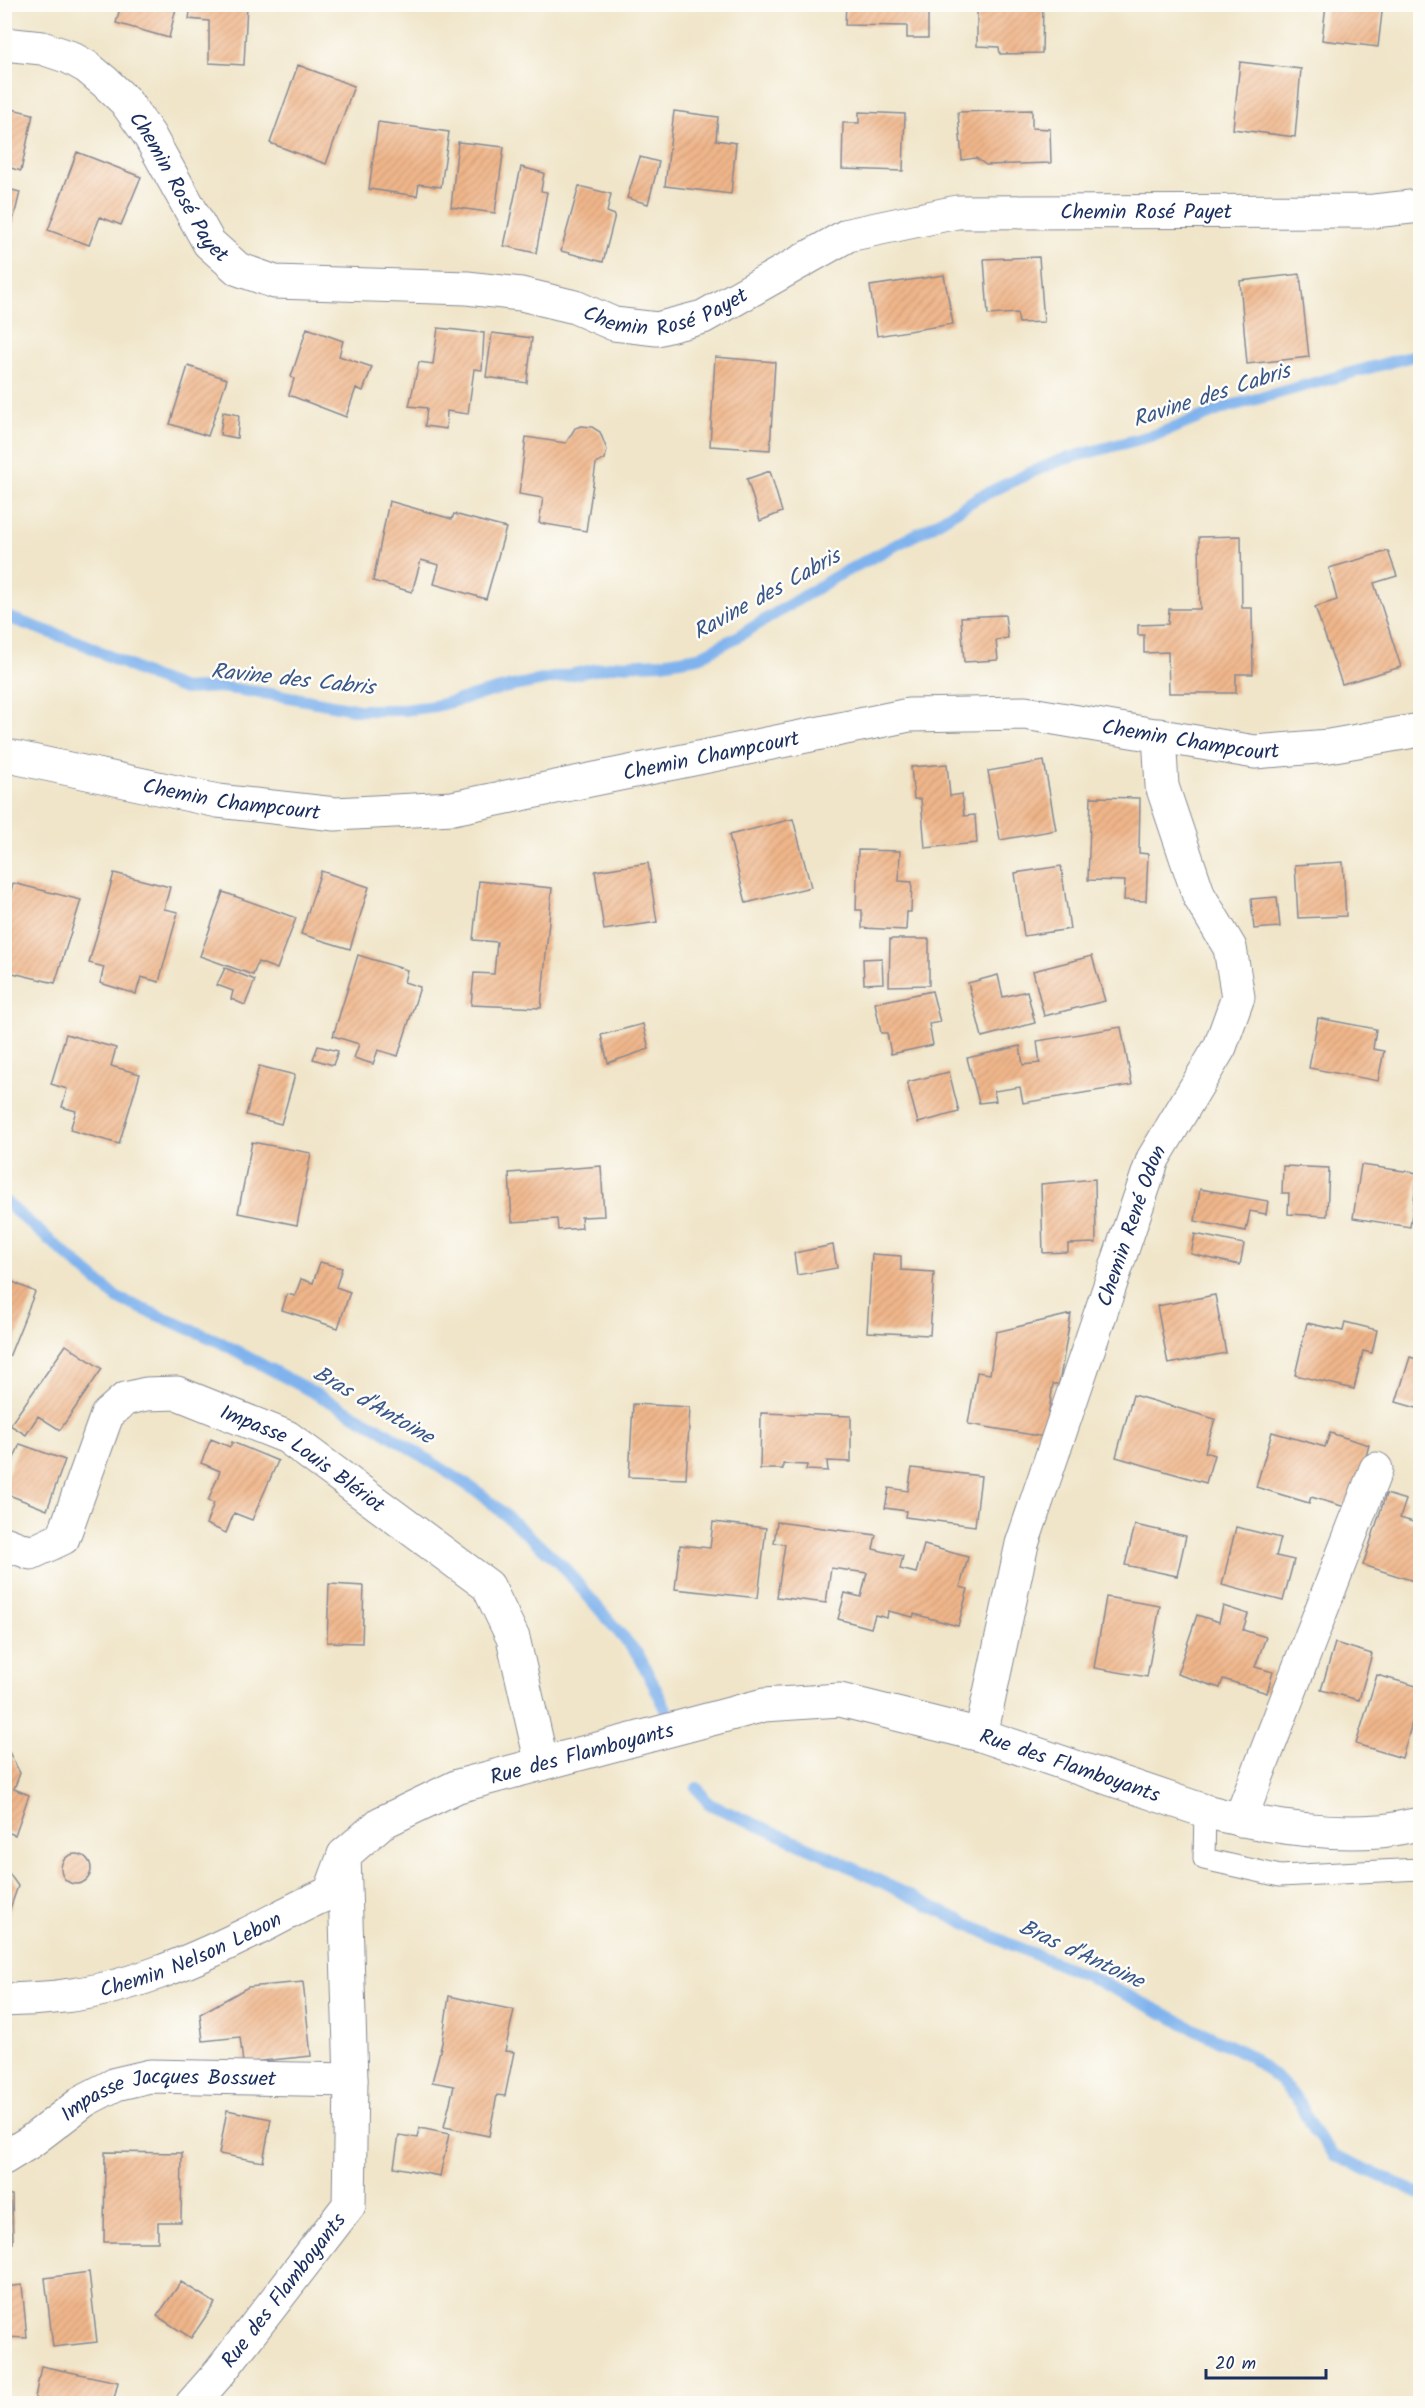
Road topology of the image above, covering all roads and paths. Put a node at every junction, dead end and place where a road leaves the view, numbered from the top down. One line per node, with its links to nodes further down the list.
1 (4, 44): 2 (street, Chemin Rosé Payet)
2 (1420, 206)
3 (1420, 730): 4 (street, Chemin Champcourt)
4 (1159, 735): 5 (street, Chemin Champcourt); 8 (street, Chemin René Odon)
5 (4, 755)
6 (1376, 1469): 11 (street)
7 (4, 1543): 9 (street, Impasse Louis Blériot)
8 (981, 1735): 9 (street, Rue des Flamboyants); 10 (street, Rue des Flamboyants)
9 (542, 1764): 13 (street, Rue des Flamboyants)
10 (1205, 1812): 11 (street, Rue des Flamboyants); 14 (lane)
11 (1240, 1820): 12 (street, Rue des Flamboyants)
12 (1420, 1824)
13 (344, 1855): 15 (street, Chemin Nelson Lebon); 16 (street, Rue des Flamboyants)
14 (1420, 1869)
15 (4, 2000)
16 (351, 2080): 17 (street, Impasse Jacques Bossuet); 18 (street, Rue des Flamboyants)
17 (4, 2158)
18 (192, 2403)

